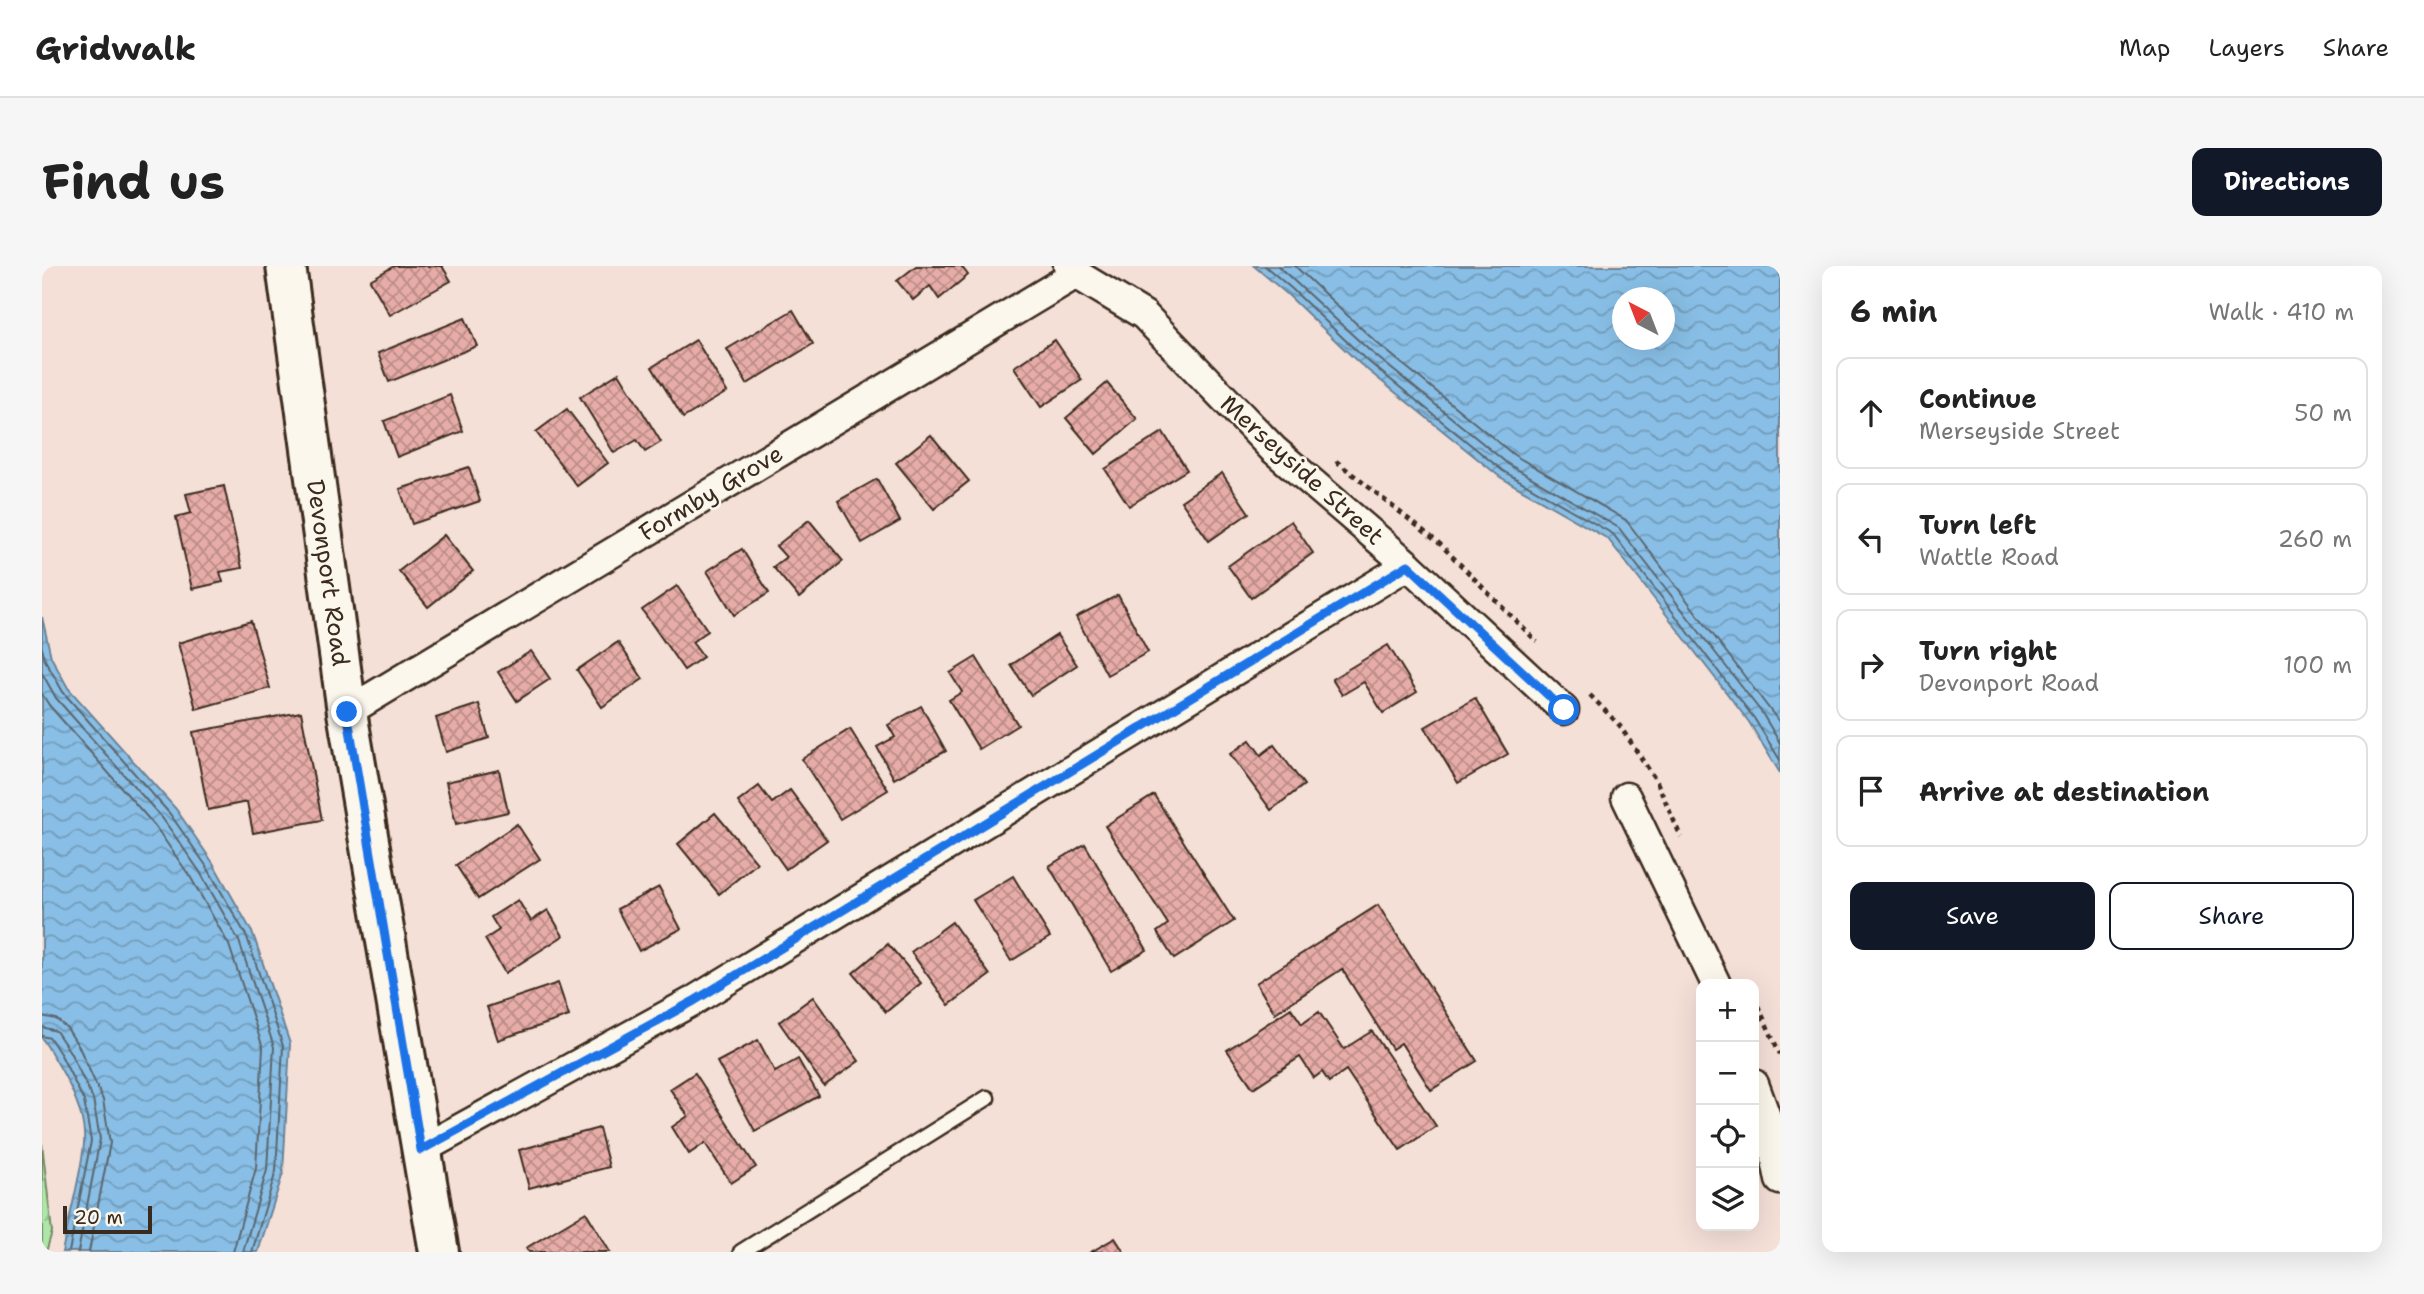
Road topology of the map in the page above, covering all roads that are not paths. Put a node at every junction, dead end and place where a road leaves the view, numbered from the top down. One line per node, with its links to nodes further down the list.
1 (286, 266): 5 (main road, Devonport Road)
2 (1072, 270): 3 (street, Merseyside Street); 5 (street, Formby Grove)
3 (1408, 565): 4 (street, Merseyside Street); 10 (street)
4 (1564, 710)
5 (347, 712): 10 (main road, Devonport Road)
6 (1626, 797): 7 (street)
7 (1714, 979)
8 (987, 1098): 13 (lane)
9 (1759, 1098): 11 (street)
10 (421, 1150): 12 (main road, Devonport Road)
11 (1780, 1180)
12 (439, 1252)
13 (741, 1252)

